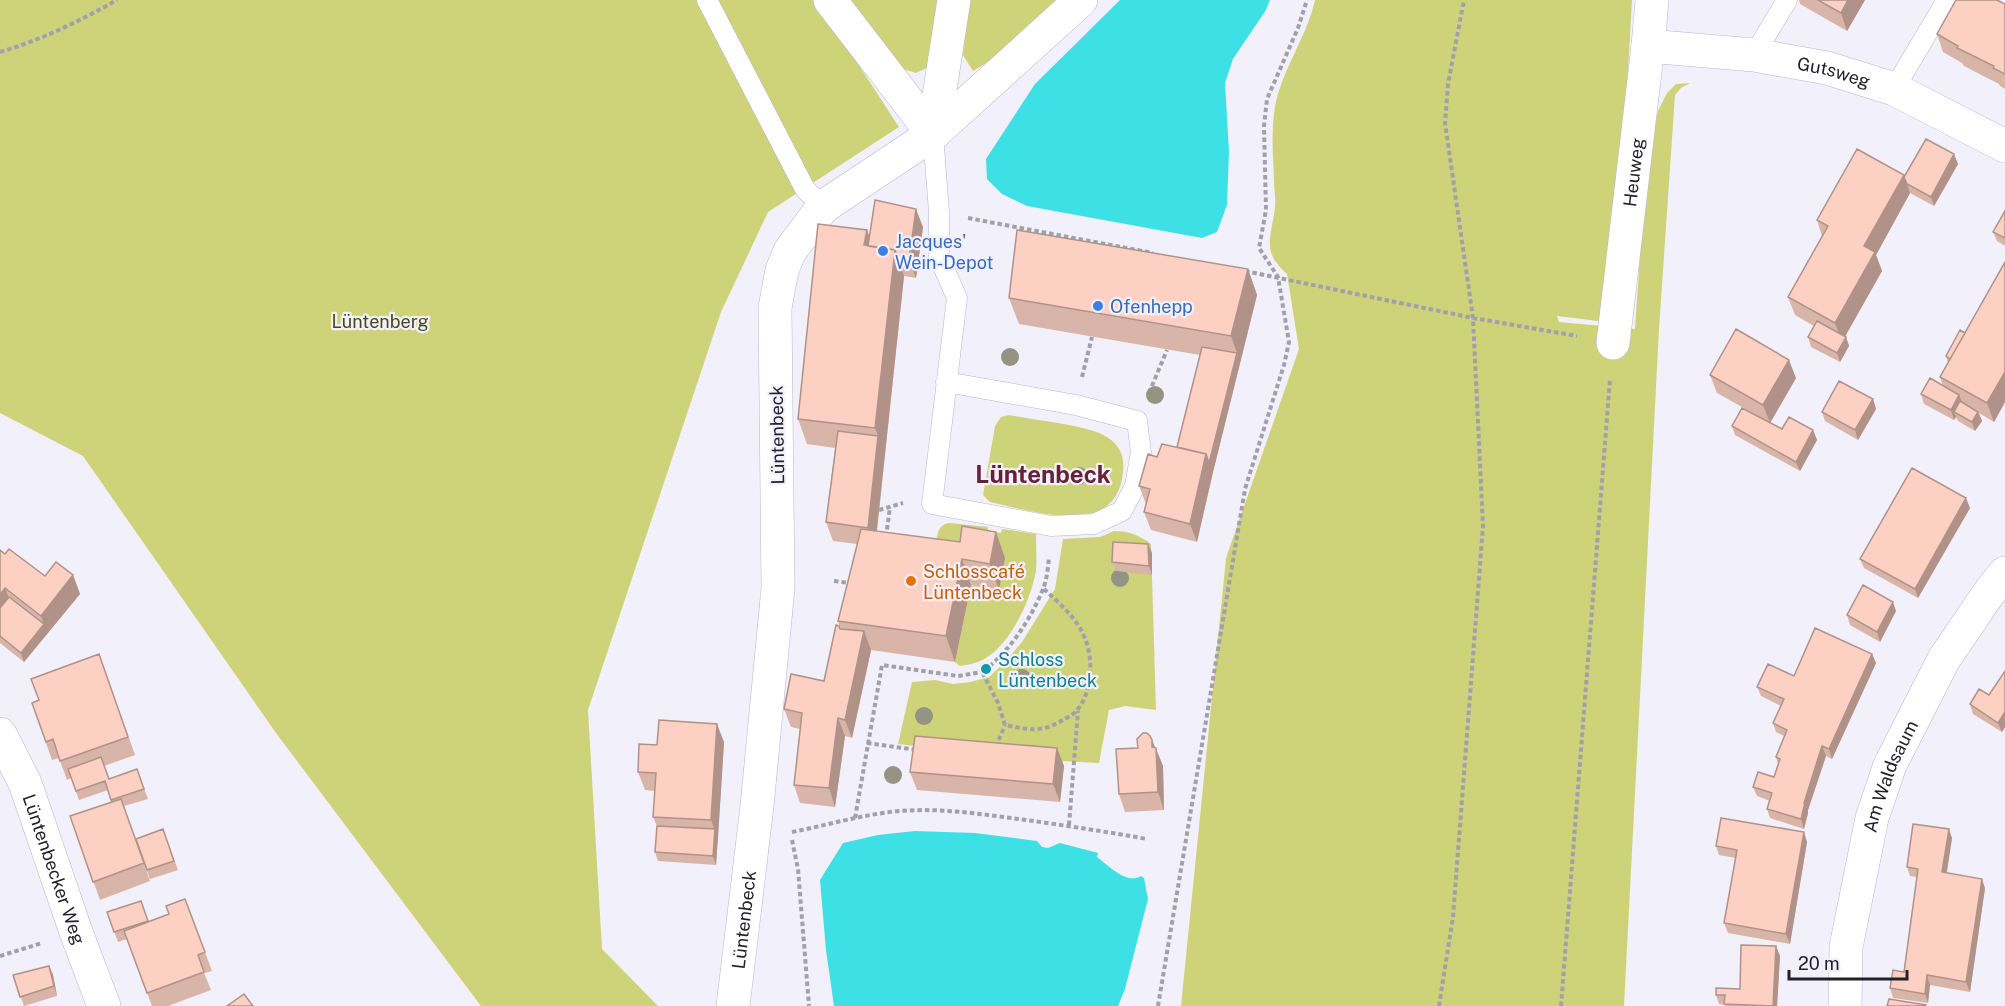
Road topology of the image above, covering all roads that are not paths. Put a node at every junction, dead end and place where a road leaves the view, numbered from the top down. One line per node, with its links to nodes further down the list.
1 (707, 0): 13 (lane)
2 (830, 0): 11 (street)
3 (954, 0): 11 (street)
4 (1081, 0): 11 (street, Lüntenbeck)
5 (1652, 0): 8 (street, Heuweg)
6 (1787, 0): 9 (lane)
7 (1947, 0): 10 (lane)
8 (1648, 46): 9 (street, Gutsweg); 14 (street, Heuweg)
9 (1754, 55): 10 (street, Gutsweg)
10 (1894, 89): 12 (street, Gutsweg)
11 (933, 134): 13 (street, Lüntenbeck); 15 (lane)
12 (2005, 146)
13 (823, 207): 19 (street, Lüntenbeck)
14 (1613, 343)
15 (946, 382): 15 (lane)
16 (2005, 573): 20 (street, Am Waldsaum)
17 (0, 734): 18 (street, Lüntenbecker Weg)
18 (104, 1006)
19 (733, 1006)
20 (1845, 1006)

